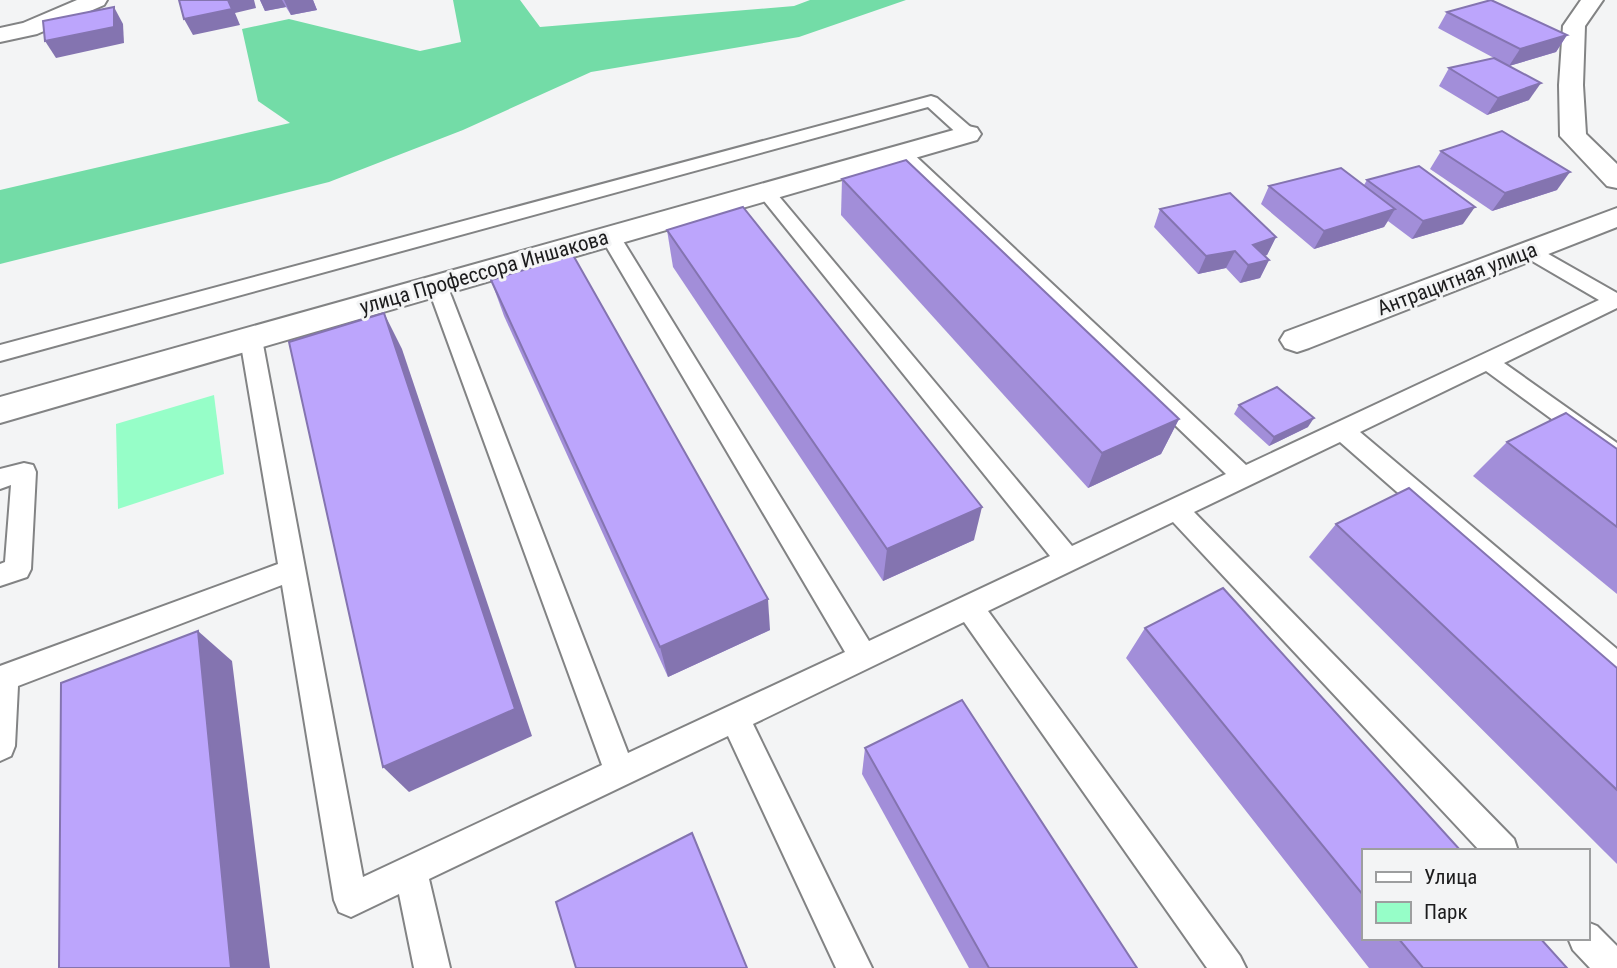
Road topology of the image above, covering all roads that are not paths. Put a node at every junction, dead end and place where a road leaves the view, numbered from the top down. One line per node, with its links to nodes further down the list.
1 (96, 0): 3 (street)
2 (1592, 0): 6 (street)
3 (0, 35)
4 (968, 134): 5 (street, улица Профессора Иншакова); 15 (lane)
5 (902, 153): 7 (street, улица Профессора Иншакова); 20 (lane)
6 (1617, 180)
7 (766, 192): 9 (street, улица Профессора Иншакова); 23 (lane)
8 (1617, 217): 10 (street, Антрацитная улица)
9 (610, 236): 11 (street, улица Профессора Иншакова); 27 (lane)
10 (1529, 250): 12 (lane); 14 (street, Антрацитная улица)
11 (437, 285): 13 (street, улица Профессора Иншакова); 31 (lane)
12 (1614, 304): 16 (lane)
13 (251, 339): 17 (street, улица Профессора Иншакова); 24 (lane)
14 (1297, 340)
15 (0, 353)
16 (1488, 362): 18 (lane); 19 (lane)
17 (0, 410)
18 (1342, 430): 20 (lane); 28 (lane)
19 (1617, 455)
20 (1244, 477): 22 (lane)
21 (0, 479): 25 (lane)
22 (1176, 509): 23 (lane); 32 (lane)
23 (1068, 560): 26 (lane)
24 (292, 570): 30 (lane); 33 (lane)
25 (0, 575)
26 (969, 607): 27 (lane); 37 (lane)
27 (863, 657): 29 (lane)
28 (1617, 667)
29 (735, 718): 31 (lane); 36 (lane)
30 (0, 746)
31 (620, 772): 33 (lane)
32 (1500, 849)
33 (411, 871): 35 (lane)
34 (1587, 940): 38 (lane)
35 (432, 968)
36 (854, 968)
37 (1228, 968)
38 (1614, 968)

